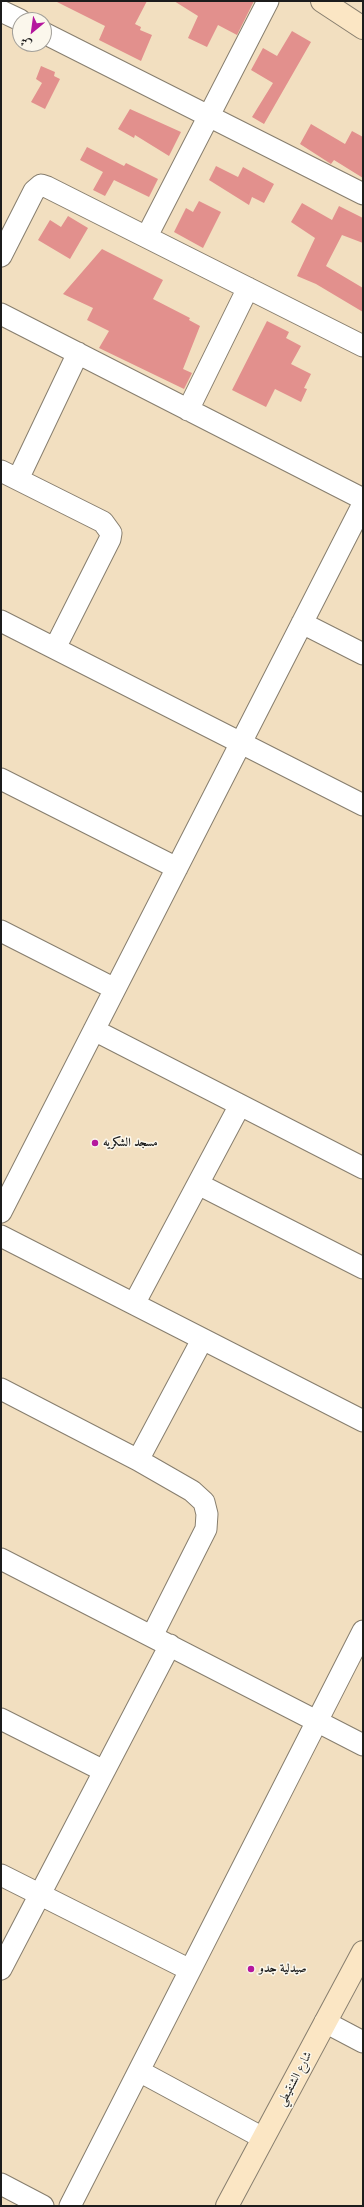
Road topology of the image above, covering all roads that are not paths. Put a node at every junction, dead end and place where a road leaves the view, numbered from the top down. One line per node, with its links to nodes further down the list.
1 (268, 1): 7 (street)
2 (322, 1): 5 (street)
3 (1, 11): 4 (street)
4 (12, 16)
5 (363, 28)
6 (52, 37): 7 (street)
7 (208, 116): 8 (street); 9 (street)
8 (363, 194)
9 (147, 236): 10 (street); 11 (street)
10 (1, 256)
11 (248, 288): 13 (street); 15 (street)
12 (1, 314): 14 (street)
13 (363, 346)
14 (78, 354): 15 (street); 16 (street)
15 (188, 410): 17 (street)
16 (9, 475): 21 (street)
17 (363, 499)
18 (363, 504): 20 (street)
19 (1, 621): 21 (street)
20 (302, 623): 22 (street); 23 (street)
21 (55, 648): 23 (street)
22 (363, 654)
23 (241, 742): 25 (street); 26 (street)
24 (1, 779): 26 (street)
25 (363, 804)
26 (177, 868): 28 (street)
27 (1, 931): 28 (street)
28 (115, 989): 29 (street)
29 (94, 1030): 30 (street); 33 (street)
30 (240, 1105): 31 (street); 32 (street)
31 (363, 1168)
32 (198, 1184): 35 (street); 36 (street)
33 (1, 1212)
34 (1, 1236): 36 (street)
35 (363, 1268)
36 (134, 1304): 37 (street)
37 (202, 1340): 39 (street); 40 (street)
38 (1, 1389): 40 (street)
39 (363, 1420)
40 (138, 1460): 43 (street)
41 (1, 1559): 43 (street)
42 (363, 1631): 45 (street)
43 (161, 1641): 45 (street); 47 (street)
44 (1, 1719): 47 (street)
45 (317, 1721): 46 (street); 52 (street)
46 (363, 1745)
47 (104, 1771): 49 (street)
48 (1, 1875): 49 (street)
49 (40, 1894): 51 (street); 52 (street)
50 (363, 1952): 53 (street, شارع الشنقيطي)
51 (1, 1969)
52 (190, 1970): 55 (street)
53 (325, 2022): 54 (street); 56 (street, شارع الشنقيطي)
54 (363, 2042)
55 (139, 2070): 56 (street); 59 (street)
56 (263, 2138): 60 (street, شارع الشنقيطي)
57 (1, 2184): 58 (street)
58 (43, 2206)
59 (70, 2206)
60 (227, 2206)

